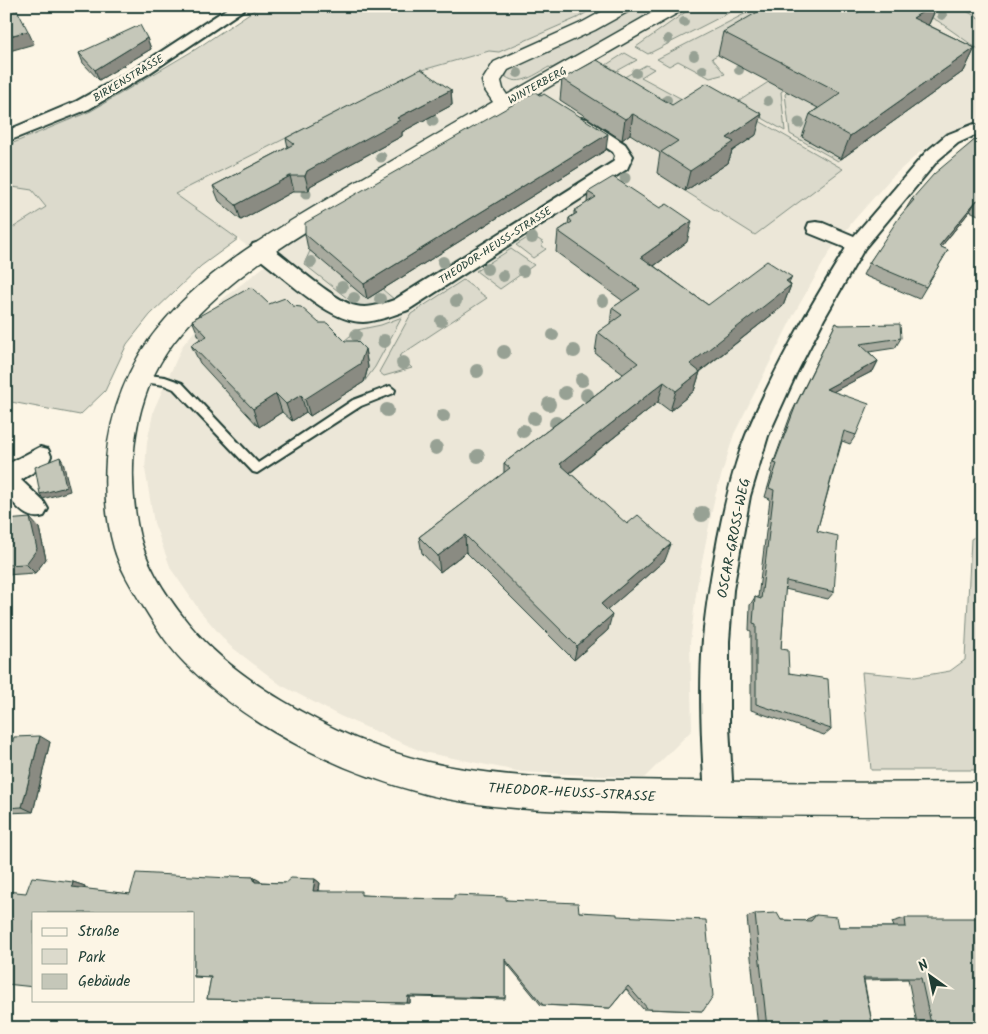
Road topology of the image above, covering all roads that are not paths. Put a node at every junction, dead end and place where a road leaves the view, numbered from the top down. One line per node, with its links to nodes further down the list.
1 (242, 6): 9 (street, BIRKENSTRASSE)
2 (625, 6): 6 (street, WINTERBERG)
3 (677, 6): 4 (street, WINTERBERG)
4 (529, 90): 5 (street); 6 (street, WINTERBERG)
5 (546, 101)
6 (504, 104): 12 (street, THEODOR-HEUSS-STRASSE)
7 (569, 115): 12 (street, THEODOR-HEUSS-STRASSE)
8 (974, 129): 11 (street, OSCAR-GROSS-WEG)
9 (6, 137)
10 (816, 228): 11 (street)
11 (857, 245): 18 (street, OSCAR-GROSS-WEG)
12 (260, 249): 13 (street, THEODOR-HEUSS-STRASSE)
13 (140, 378): 14 (lane); 18 (street, THEODOR-HEUSS-STRASSE)
14 (390, 390)
15 (40, 456): 16 (street)
16 (6, 479): 17 (street)
17 (36, 509)
18 (719, 798): 19 (street, THEODOR-HEUSS-STRASSE)
19 (982, 799)

